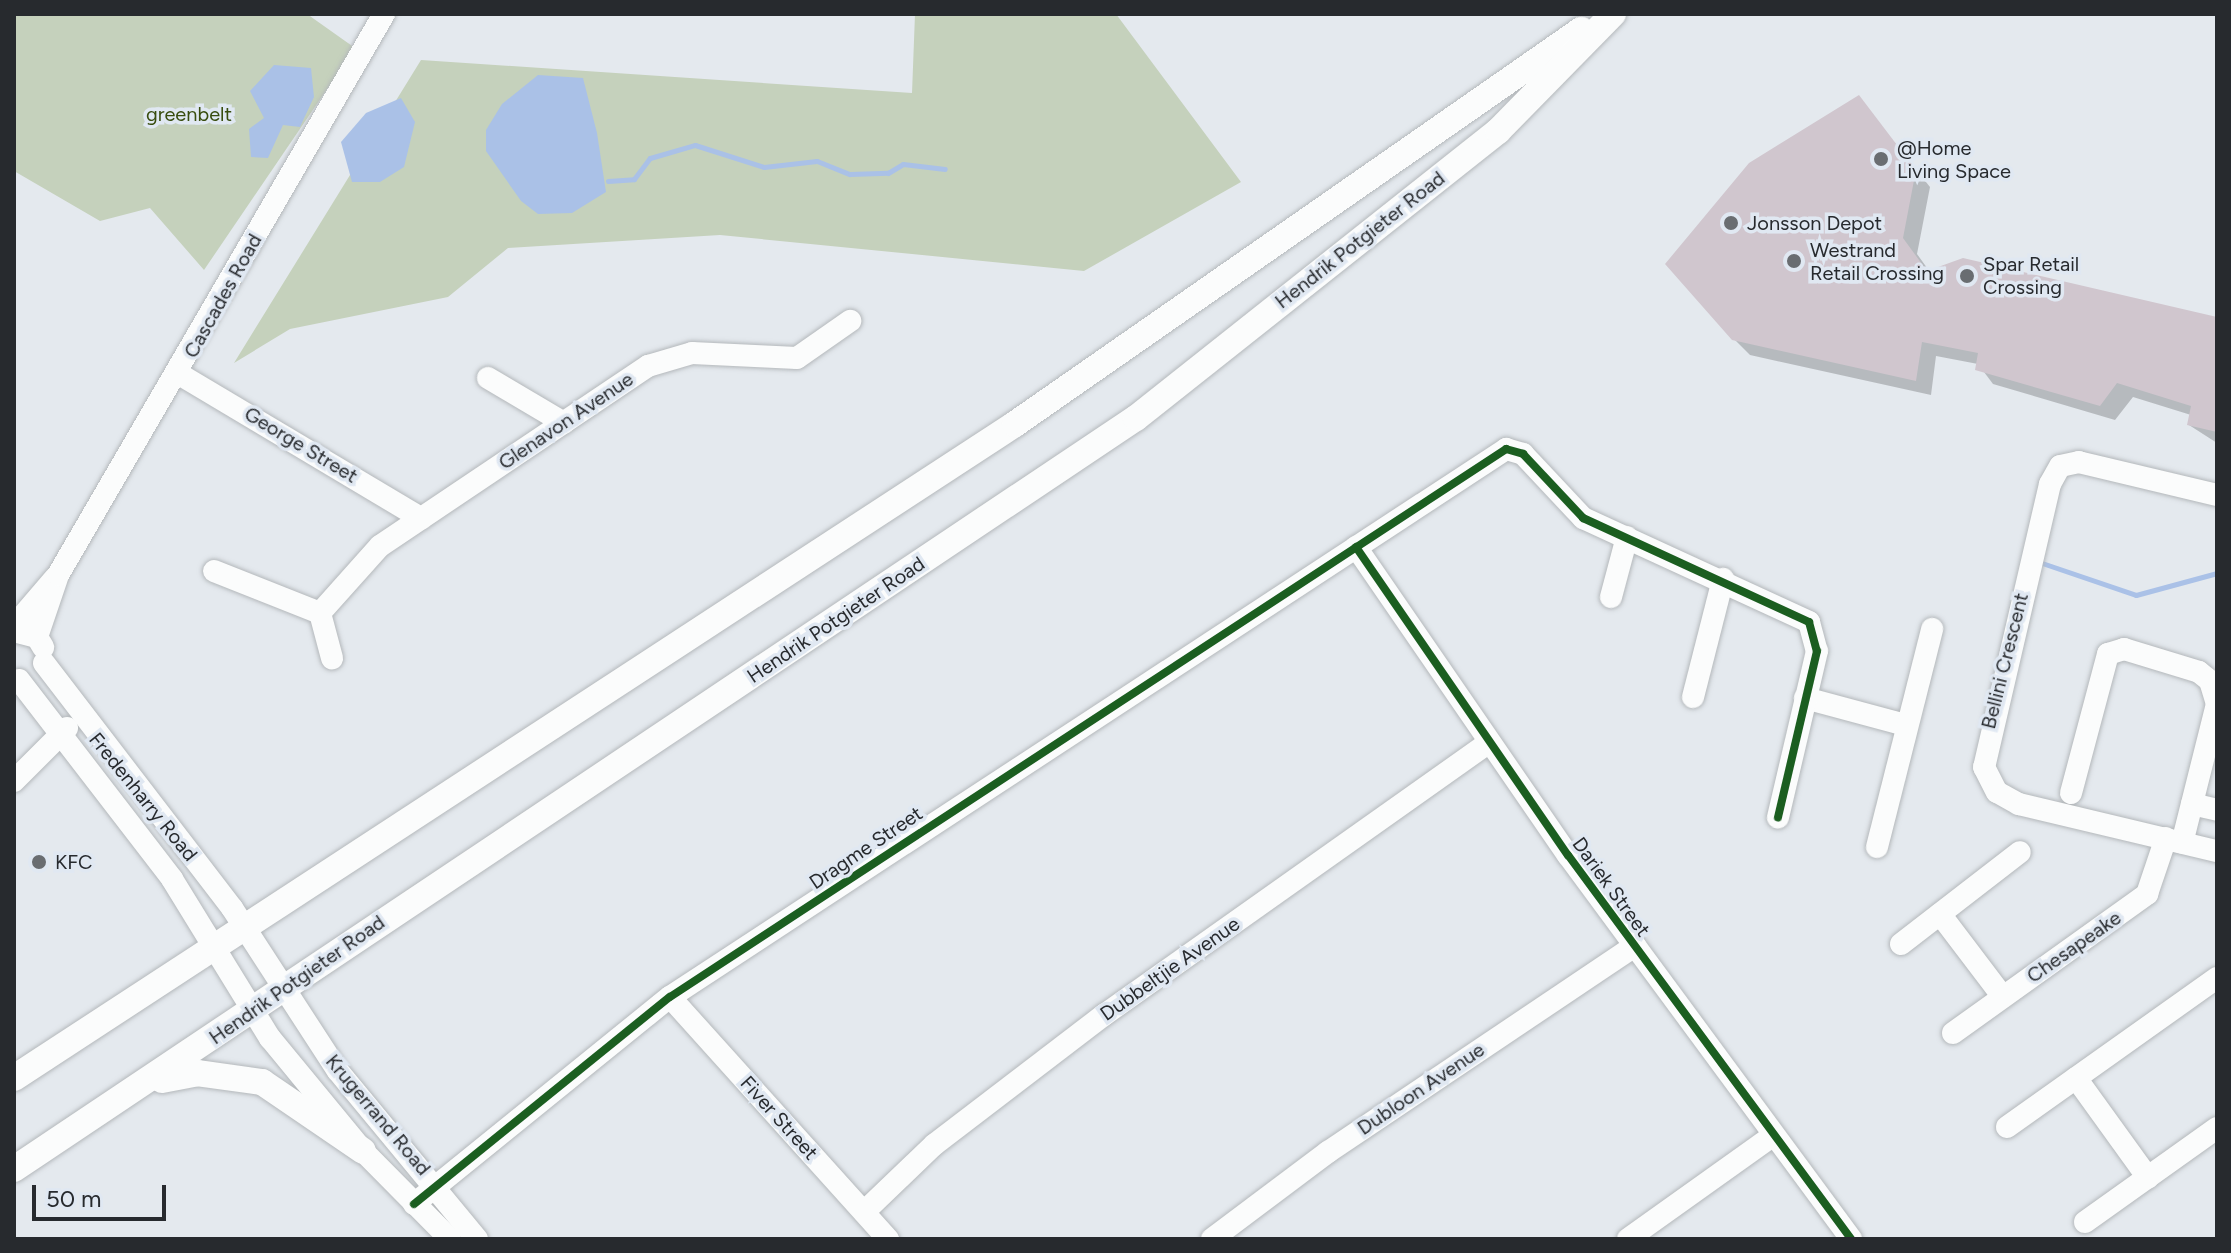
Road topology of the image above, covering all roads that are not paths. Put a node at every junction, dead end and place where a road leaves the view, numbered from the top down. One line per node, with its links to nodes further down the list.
1 (384, 14): 5 (street, Cascades Road)
2 (1603, 14): 39 (main road, Hendrik Potgieter Road)
3 (1613, 14): 44 (main road, Hendrik Potgieter Road)
4 (850, 321): 7 (street, Glenavon Avenue)
5 (179, 374): 9 (street, George Street); 13 (street, Cascades Road)
6 (488, 378): 7 (street)
7 (564, 423): 9 (street, Glenavon Avenue)
8 (2217, 495): 34 (street, Bellini Crescent)
9 (421, 518): 16 (street, Glenavon Avenue)
10 (1627, 537): 11 (street, Dragme Street); 14 (street, Dragme Street); 15 (street)
11 (1356, 547): 28 (street, Dariek Street); 45 (street, Dragme Street)
12 (214, 571): 16 (street)
13 (58, 575): 17 (street, Cascades Road); 19 (street, Cascades Road)
14 (1723, 579): 23 (street); 24 (street, Dragme Street)
15 (1611, 597)
16 (320, 613): 20 (street)
17 (14, 628): 19 (street)
18 (1932, 629): 26 (street)
19 (37, 637): 21 (street, Fredenharry Road)
20 (332, 658)
21 (44, 663): 22 (street); 25 (street, Fredenharry Road)
22 (17, 680): 27 (street, Fredenharry Road)
23 (1693, 697)
24 (1805, 698): 26 (street); 33 (street, Dragme Street)
25 (79, 718): 27 (street); 39 (street, Fredenharry Road)
26 (1906, 725): 35 (street)
27 (57, 737): 29 (street); 42 (street, Fredenharry Road)
28 (1489, 742): 41 (street, Dariek Street); 60 (street, Dubbeltjie Avenue)
29 (14, 781)
30 (2071, 793): 31 (street, Chesapeake)
31 (2192, 804): 32 (street); 34 (street, Chesapeake)
32 (2217, 810)
33 (1778, 817)
34 (2174, 840): 36 (street, Bellini Crescent); 46 (street, Chesapeake)
35 (1877, 847)
36 (2217, 851)
37 (2020, 852): 38 (street)
38 (1940, 914): 40 (street); 46 (street)
39 (246, 929): 42 (main road, Hendrik Potgieter Road); 44 (street, Fredenharry Road)
40 (1901, 944)
41 (1635, 946): 54 (street, Dariek Street); 65 (street, Dubloon Avenue)
42 (212, 951): 47 (street, Fredenharry Road); 49 (main road, Hendrik Potgieter Road)
43 (2217, 978): 50 (street)
44 (283, 990): 47 (main road, Hendrik Potgieter Road); 58 (street, Krugerrand Road)
45 (670, 997): 58 (street, Dragme Street); 60 (street, Fiver Street)
46 (2003, 997): 48 (street, Chesapeake)
47 (252, 1011): 51 (main road, Hendrik Potgieter Road); 55 (street, Krugerrand Road)
48 (1953, 1033)
49 (14, 1078)
50 (2076, 1078): 52 (street); 57 (street)
51 (148, 1083): 55 (main road); 56 (main road, Hendrik Potgieter Road)
52 (2007, 1127)
53 (2217, 1128): 57 (street)
54 (1771, 1137): 66 (street); 67 (street, Dariek Street)
55 (363, 1151): 59 (street, Krugerrand Road)
56 (14, 1169)
57 (2148, 1178): 61 (street)
58 (436, 1183): 59 (street, Dragme Street); 63 (street, Krugerrand Road)
59 (414, 1204): 62 (street, Krugerrand Road)
60 (864, 1212): 64 (street, Fiver Street)
61 (2085, 1222)
62 (450, 1239)
63 (477, 1239)
64 (888, 1239)
65 (1212, 1239)
66 (1628, 1239)
67 (1851, 1239)

